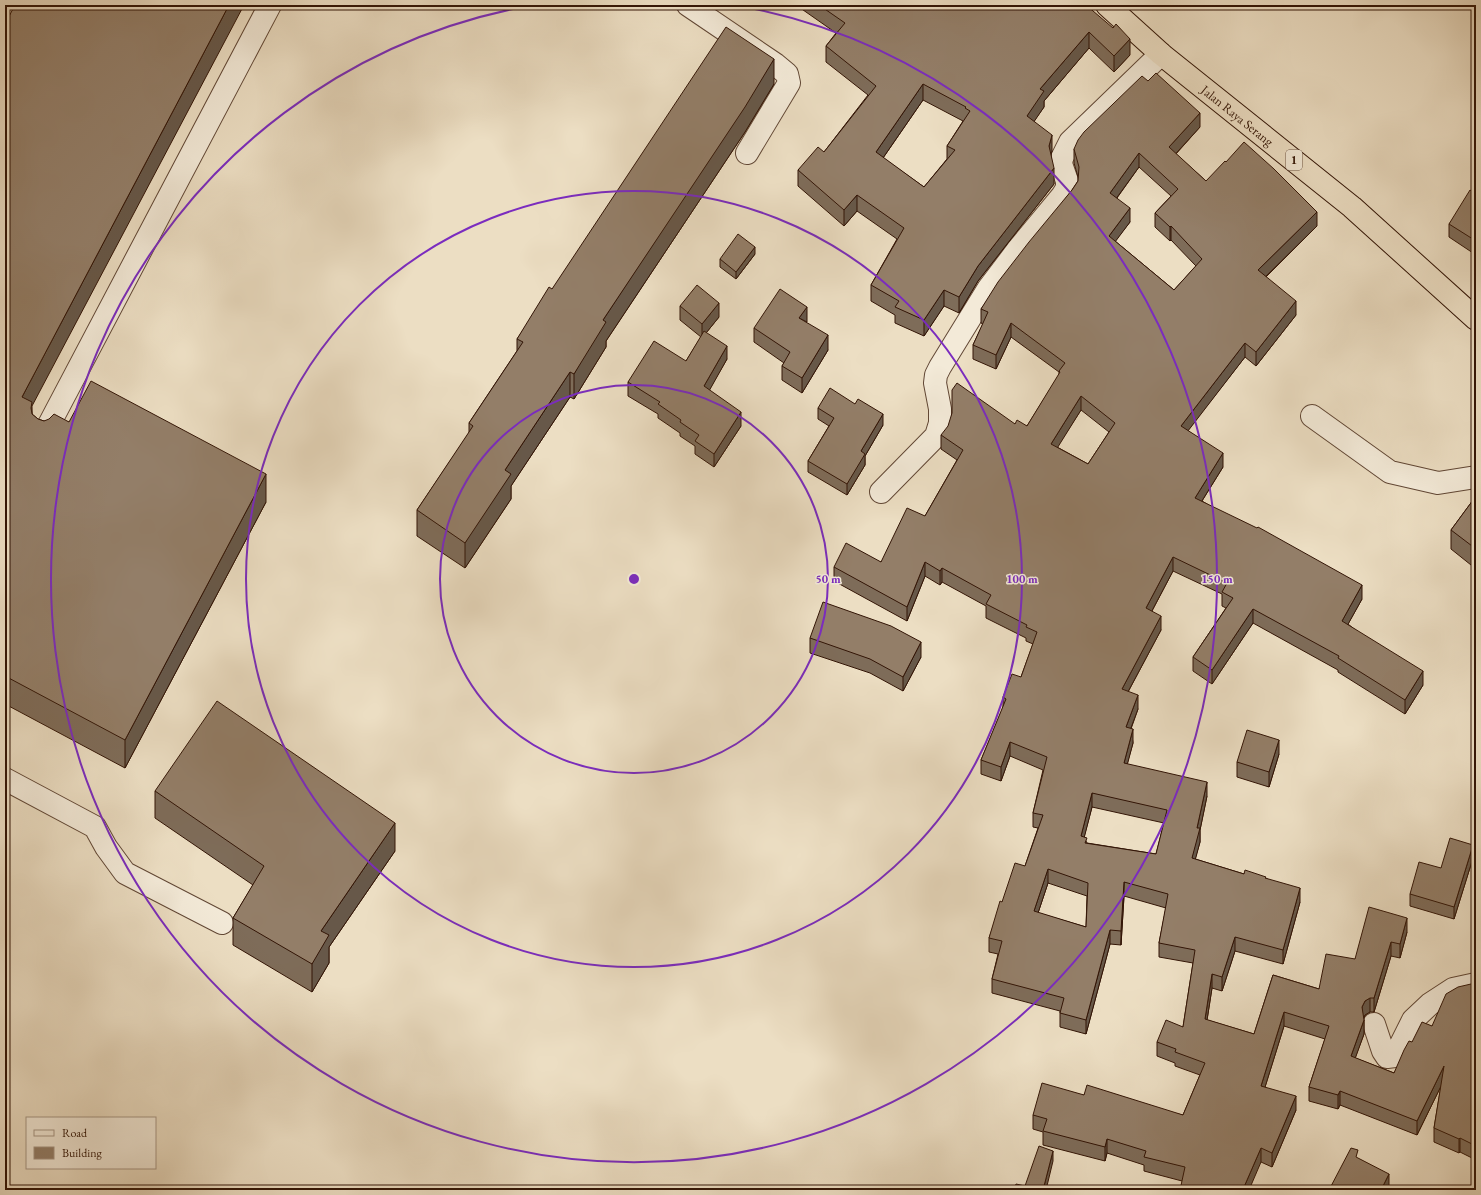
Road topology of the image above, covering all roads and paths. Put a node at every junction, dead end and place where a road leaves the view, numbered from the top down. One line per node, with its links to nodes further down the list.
1 (270, 5): 8 (street)
2 (688, 5): 5 (street)
3 (1107, 5): 4 (highway, Jalan Raya Serang / 1)
4 (1160, 54): 6 (highway, Jalan Raya Serang / 1); 10 (street)
5 (747, 153)
6 (1476, 320)
7 (1312, 416): 9 (street)
8 (43, 436)
9 (1476, 477)
10 (881, 492)
11 (5, 779): 12 (street)
12 (222, 922)
13 (1476, 984): 14 (street)
14 (1374, 1024)

